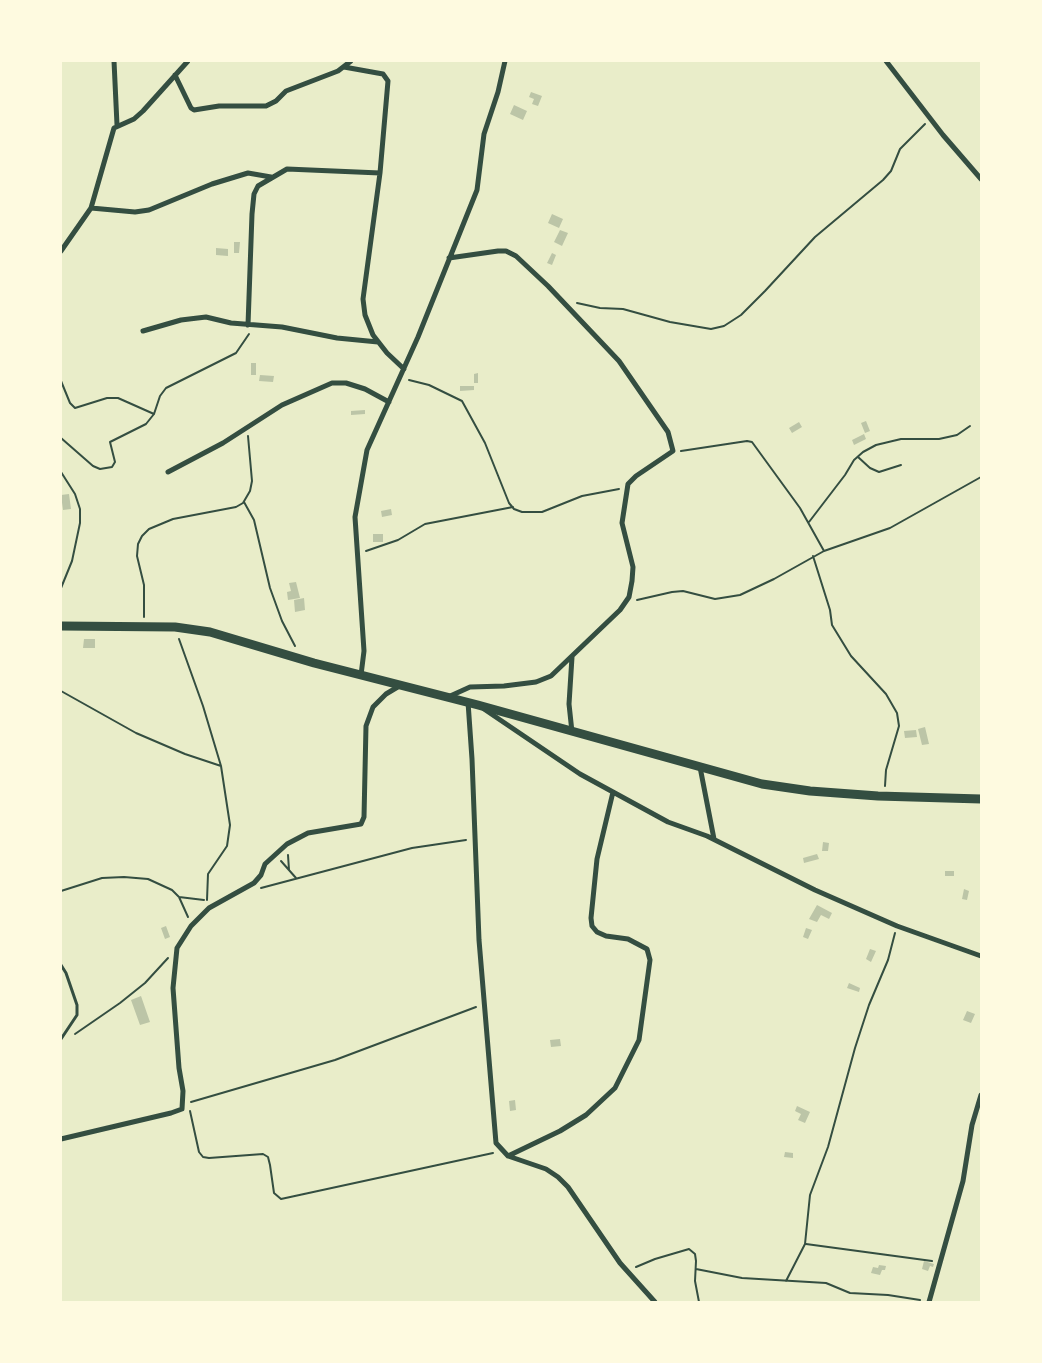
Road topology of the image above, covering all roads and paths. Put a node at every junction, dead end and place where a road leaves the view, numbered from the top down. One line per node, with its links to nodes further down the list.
1 (114, 61): 9 (street)
2 (188, 61): 7 (street)
3 (350, 61): 6 (street)
4 (504, 61): 15 (street)
5 (886, 61): 8 (street)
6 (344, 67): 7 (street); 10 (street)
7 (175, 76): 9 (street)
8 (930, 119): 12 (street); 16 (path)
9 (117, 125): 13 (street)
10 (380, 173): 11 (street); 20 (street)
11 (271, 176): 13 (street); 17 (street)
12 (981, 179)
13 (91, 208): 14 (street)
14 (61, 251)
15 (449, 258): 16 (street); 21 (street)
16 (560, 299): 29 (street)
17 (248, 325): 18 (street); 19 (street)
18 (254, 325): 20 (street); 25 (path)
19 (143, 331)
20 (378, 342): 21 (street)
21 (404, 369): 22 (street)
22 (399, 378): 24 (street); 37 (path)
23 (61, 381): 25 (path)
24 (389, 402): 26 (street); 40 (street)
25 (154, 414): 28 (path)
26 (247, 426): 33 (street); 36 (path)
27 (970, 426): 30 (path)
28 (61, 438)
29 (673, 451): 35 (street); 38 (path)
30 (858, 456): 31 (path); 38 (path)
31 (901, 465)
32 (61, 472): 42 (path)
33 (168, 472)
34 (981, 477): 39 (path)
35 (627, 488): 37 (path); 43 (street)
36 (244, 502): 45 (path); 48 (path)
37 (513, 507): 40 (path)
38 (809, 522): 39 (path)
39 (824, 550): 41 (path)
40 (358, 553): 49 (street)
41 (813, 556): 43 (path); 59 (path)
42 (61, 588)
43 (624, 604): 47 (street)
44 (61, 626): 45 (main road)
45 (144, 627): 46 (main road)
46 (175, 628): 48 (main road); 56 (path)
47 (572, 657): 52 (street); 55 (street)
48 (302, 659): 49 (main road)
49 (362, 675): 50 (main road)
50 (401, 685): 52 (main road); 63 (street)
51 (61, 690): 56 (path)
52 (448, 697): 53 (main road)
53 (468, 702): 54 (main road); 61 (street)
54 (478, 704): 55 (main road); 58 (street)
55 (572, 732): 57 (main road)
56 (221, 766): 69 (path)
57 (700, 767): 59 (main road); 62 (street)
58 (613, 792): 62 (street); 81 (street)
59 (885, 796): 60 (main road)
60 (981, 799)
61 (476, 839): 66 (path); 75 (street)
62 (714, 840): 71 (street)
63 (287, 844): 64 (street); 65 (path)
64 (274, 854): 65 (path); 68 (street)
65 (289, 870): 66 (path)
66 (296, 878): 68 (path)
67 (61, 891): 69 (path)
68 (244, 891): 70 (street)
69 (180, 897): 70 (path)
70 (190, 926): 72 (street)
71 (897, 926): 73 (street); 82 (path)
72 (177, 948): 76 (path); 79 (street)
73 (981, 956)
74 (61, 965): 77 (lane)
75 (485, 1004): 80 (street); 80 (path)
76 (70, 1036)
77 (61, 1039)
78 (981, 1095): 83 (street)
79 (61, 1139)
80 (503, 1152): 81 (street)
81 (508, 1156): 85 (street)
82 (805, 1244): 83 (path); 86 (path)
83 (940, 1262): 89 (street)
84 (696, 1269): 85 (path); 86 (path); 88 (path)
85 (627, 1271): 87 (street)
86 (786, 1281): 89 (path)
87 (655, 1302)
88 (699, 1302)
89 (928, 1302)

